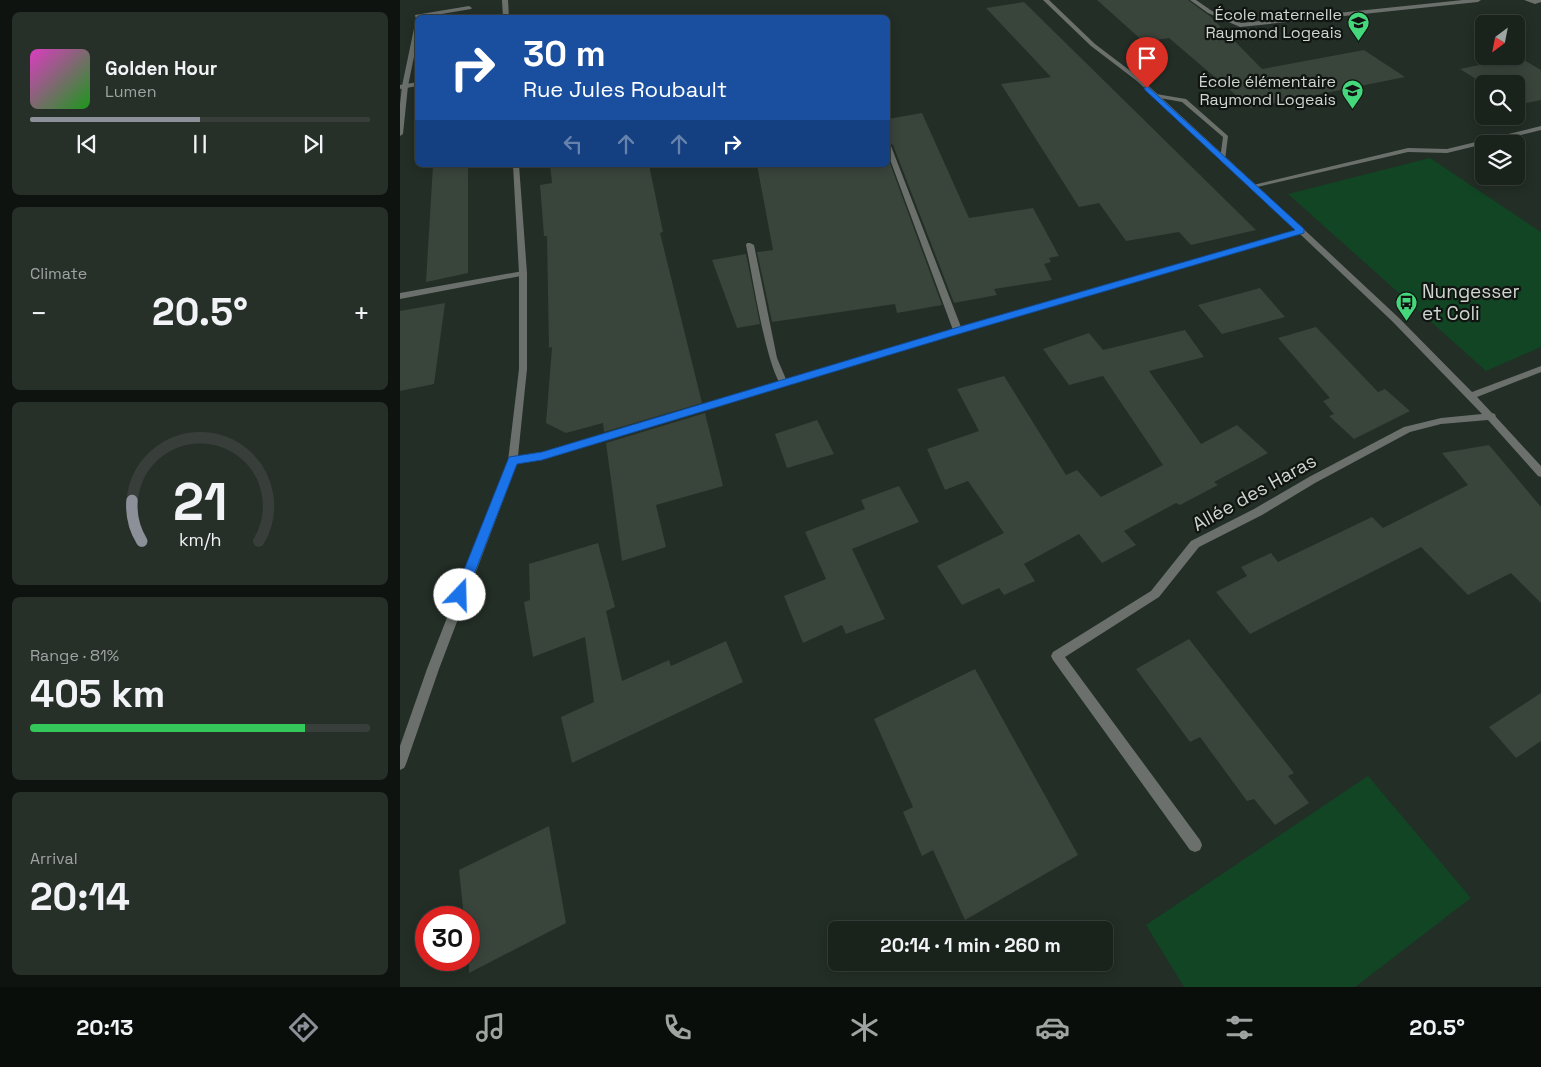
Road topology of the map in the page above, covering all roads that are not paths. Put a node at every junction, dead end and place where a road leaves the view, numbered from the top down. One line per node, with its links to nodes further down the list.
1 (505, 0): 9 (street)
2 (1046, 0): 13 (street)
3 (1193, 0): 4 (street)
4 (1478, 0)
5 (1528, 0): 6 (street)
6 (1541, 0)
7 (469, 8): 8 (street)
8 (418, 15)
9 (506, 15)
10 (415, 32): 12 (street)
11 (415, 84): 12 (street)
12 (402, 86): 15 (street)
13 (1156, 96): 17 (street); 17 (street)
14 (1541, 128): 19 (street)
15 (400, 134)
16 (890, 151): 24 (street)
17 (1223, 159): 19 (street)
18 (516, 167): 22 (street)
19 (1253, 186): 20 (street)
20 (1301, 231): 24 (street); 27 (street)
21 (750, 244): 26 (street)
22 (523, 272): 23 (street); 29 (street)
23 (400, 296)
24 (958, 331): 26 (street)
25 (1541, 369): 27 (street)
26 (784, 384): 29 (street)
27 (1471, 396): 28 (street)
28 (1492, 416): 30 (street); 32 (street, Allée des Haras)
29 (513, 460): 31 (street)
30 (1541, 473)
31 (400, 764)
32 (1195, 845)

